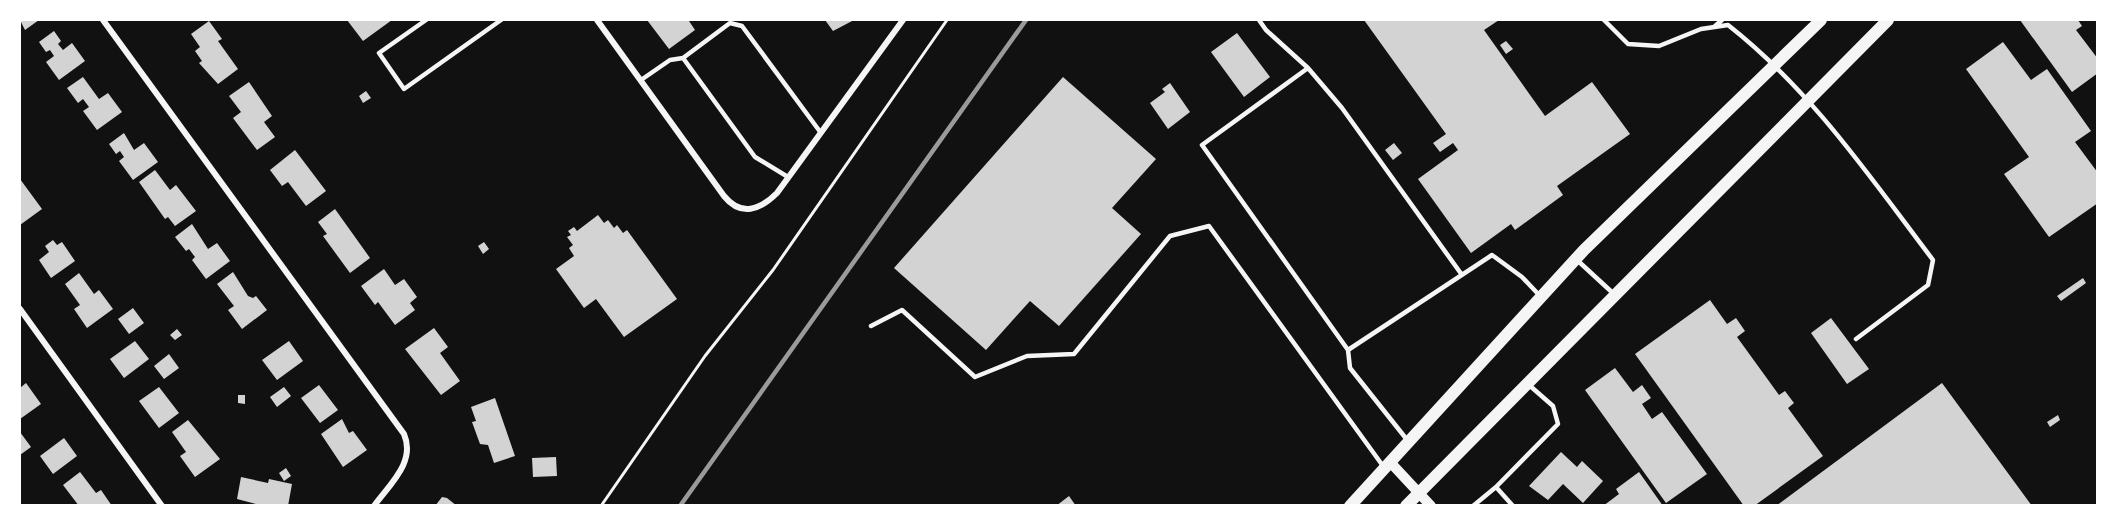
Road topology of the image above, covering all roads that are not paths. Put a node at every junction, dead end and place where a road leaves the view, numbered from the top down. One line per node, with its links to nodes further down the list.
1 (104, 20): 33 (street)
2 (426, 20): 3 (lane)
3 (501, 20)
4 (597, 20): 15 (street)
5 (903, 20): 17 (street)
6 (1259, 20): 14 (lane)
7 (1604, 20): 11 (lane)
8 (1722, 20): 11 (lane)
9 (1821, 20): 13 (main road)
10 (1888, 20): 16 (main road)
11 (1714, 27): 13 (lane)
12 (683, 58): 15 (lane); 17 (lane); 18 (lane)
13 (1774, 65): 16 (lane); 19 (main road)
14 (1308, 68): 20 (lane); 26 (lane)
15 (641, 80): 18 (street)
16 (1809, 99): 21 (main road); 25 (lane)
17 (821, 133): 18 (street)
18 (788, 177)
19 (1576, 259): 21 (lane); 22 (main road)
20 (1462, 275): 22 (lane); 26 (lane)
21 (1615, 295): 27 (main road)
22 (1541, 297): 28 (main road)
23 (20, 309): 32 (street)
24 (871, 326): 29 (lane)
25 (1856, 339)
26 (1348, 350): 28 (lane)
27 (1526, 383): 30 (lane); 31 (main road)
28 (1408, 442): 29 (main road)
29 (1387, 465): 31 (street); 34 (main road)
30 (1496, 488): 37 (lane); 38 (lane)
31 (1419, 492): 35 (main road); 36 (street)
32 (162, 506)
33 (374, 506)
34 (1350, 506)
35 (1406, 506)
36 (1431, 506)
37 (1473, 506)
38 (1513, 506)

